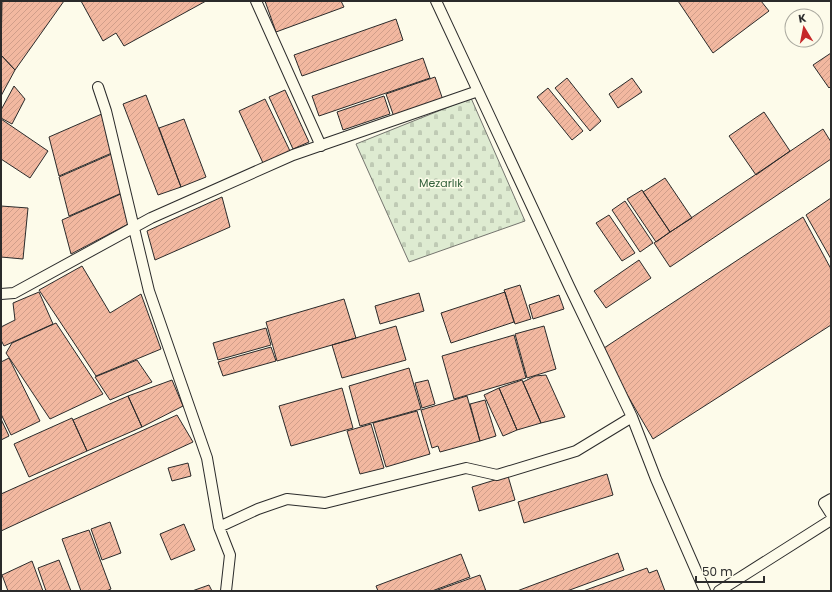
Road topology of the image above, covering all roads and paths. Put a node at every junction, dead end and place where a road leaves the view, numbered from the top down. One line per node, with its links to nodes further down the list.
1 (256, 1): 5 (street)
2 (436, 1): 4 (street)
3 (98, 87): 6 (street)
4 (478, 91): 5 (street); 8 (street)
5 (321, 146): 6 (street)
6 (134, 228): 7 (street); 12 (street)
7 (1, 294)
8 (632, 417): 12 (street); 14 (street)
9 (831, 499): 10 (street)
10 (831, 514)
11 (831, 520): 15 (street)
12 (219, 527): 13 (street)
13 (226, 591)
14 (705, 591)
15 (719, 591)

